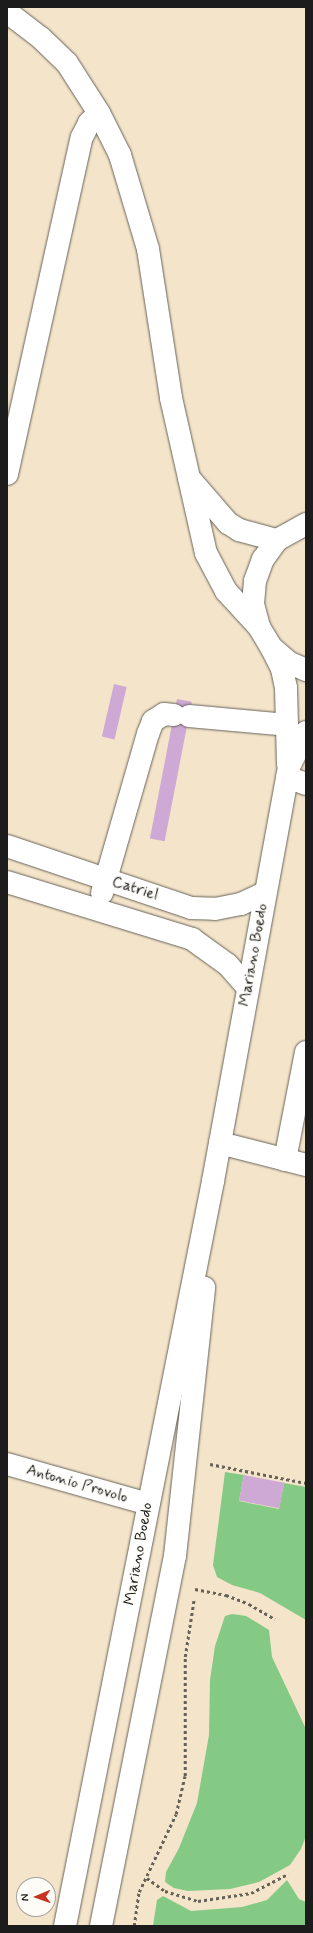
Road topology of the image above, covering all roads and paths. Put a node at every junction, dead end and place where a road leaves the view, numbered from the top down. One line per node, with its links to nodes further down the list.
1 (7, 12): 2 (main road)
2 (99, 113): 3 (main road); 4 (main road)
3 (7, 474)
4 (188, 477): 6 (main road); 7 (main road)
5 (305, 523): 6 (main road)
6 (278, 540): 7 (main road)
7 (259, 627): 8 (main road)
8 (272, 647): 9 (main road); 10 (main road)
9 (306, 670)
10 (297, 729): 11 (main road, Mariano Boedo); 13 (main road)
11 (294, 776): 15 (main road, Mariano Boedo)
12 (7, 846): 13 (main road, Catriel)
13 (107, 880): 15 (main road, Catriel); 16 (main road)
14 (7, 882): 16 (main road, Catriel)
15 (265, 893): 17 (main road, Mariano Boedo)
16 (97, 910): 17 (main road, Catriel)
17 (248, 988): 19 (main road, Mariano Boedo)
18 (306, 1052): 20 (main road)
19 (220, 1143): 20 (main road); 22 (main road, Mariano Boedo)
20 (284, 1160): 21 (main road)
21 (306, 1165)
22 (213, 1181): 23 (main road, Mariano Boedo); 28 (main road, Mariano Boedo)
23 (187, 1459): 25 (path); 35 (main road, Mariano Boedo)
24 (7, 1464): 28 (main road, Antonio Provolo)
25 (210, 1464): 26 (path); 27 (path)
26 (209, 1472)
27 (306, 1483)
28 (148, 1504): 34 (main road, Mariano Boedo)
29 (196, 1582): 30 (path)
30 (195, 1589): 31 (path); 33 (path)
31 (275, 1619)
32 (288, 1874): 33 (path)
33 (147, 1878): 36 (path)
34 (66, 1926)
35 (101, 1926)
36 (134, 1926)

